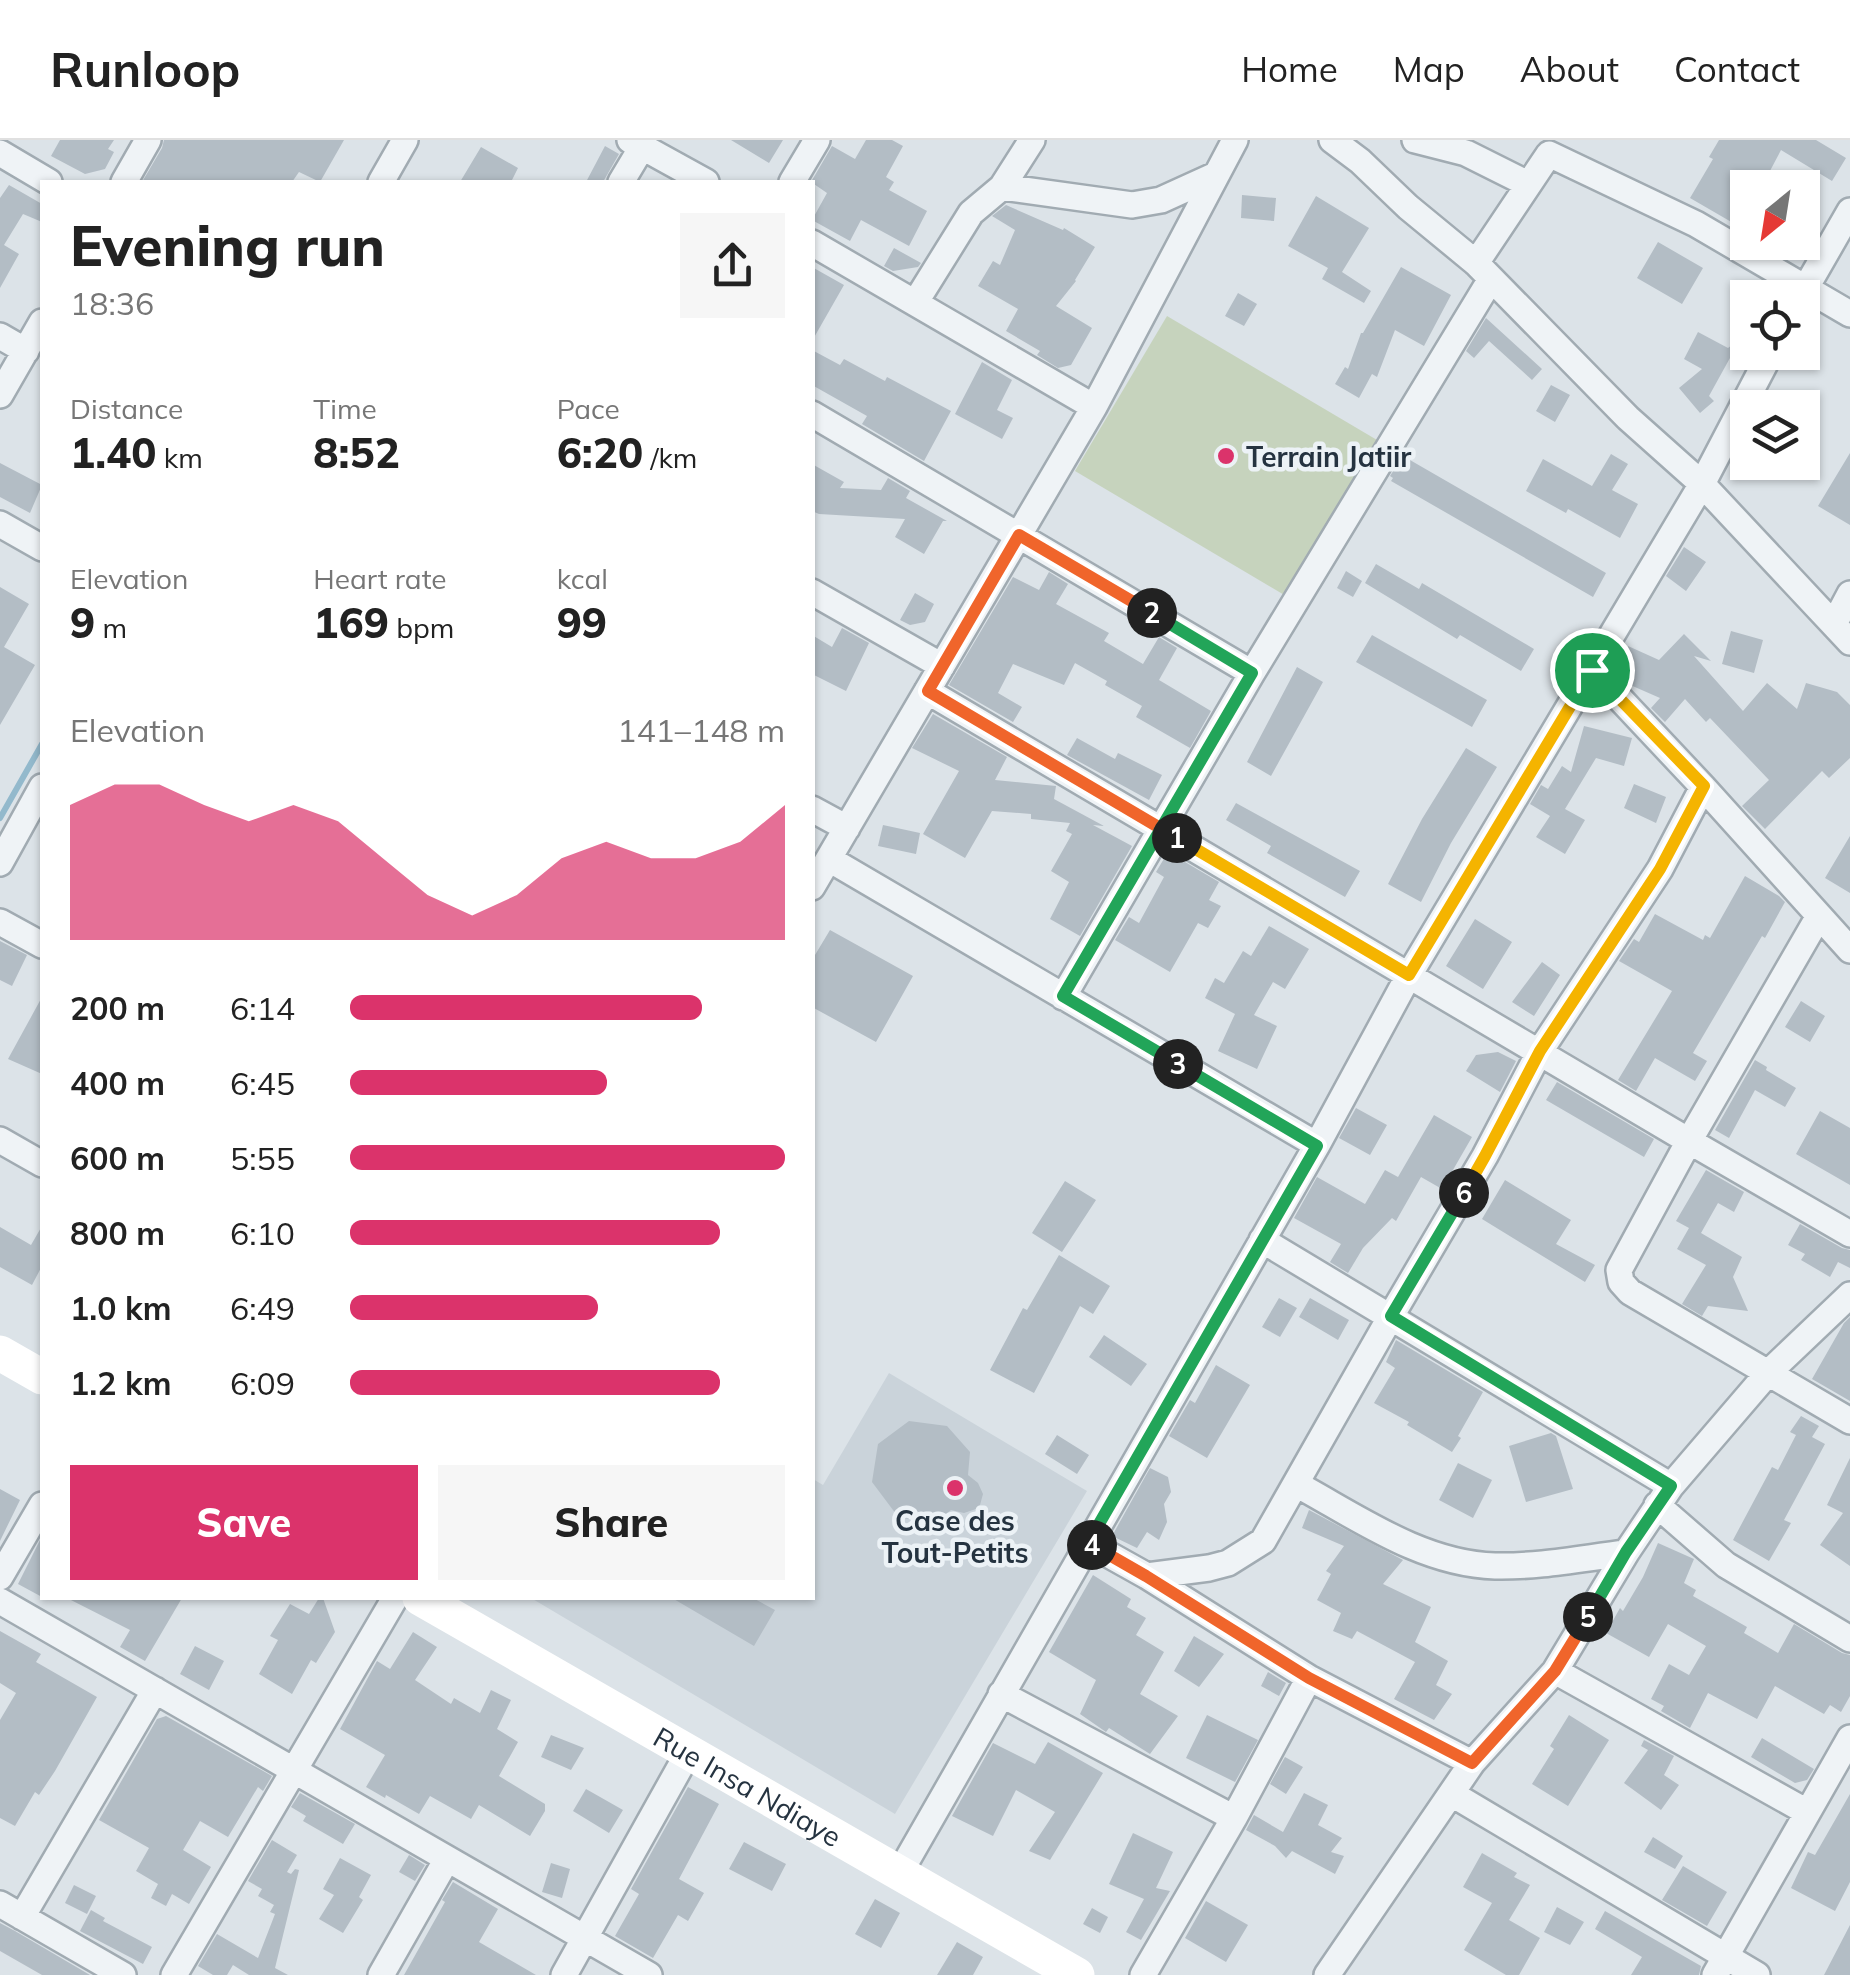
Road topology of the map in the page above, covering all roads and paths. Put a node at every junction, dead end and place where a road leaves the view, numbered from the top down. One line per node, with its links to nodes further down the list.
1 (148, 140): 13 (street)
2 (405, 140): 14 (street)
3 (817, 140): 17 (street)
4 (1032, 140): 19 (street)
5 (1235, 140): 11 (street)
6 (1332, 140): 22 (street)
7 (1415, 140): 18 (street)
8 (636, 143): 15 (street); 16 (street)
9 (1553, 147): 18 (street); 23 (street)
10 (0, 154): 12 (street)
11 (1216, 174): 19 (street); 33 (street)
12 (45, 180)
13 (125, 180)
14 (382, 180)
15 (622, 180)
16 (702, 180)
17 (793, 180)
18 (1528, 184): 22 (street)
19 (1002, 187): 26 (street)
20 (1850, 211): 24 (street)
21 (815, 245): 26 (street)
22 (1484, 271): 35 (street); 44 (street)
23 (1782, 280)
24 (1810, 280)
25 (1820, 301): 27 (street)
26 (915, 303): 33 (street)
27 (1850, 314)
28 (40, 326): 30 (street)
29 (0, 336): 30 (street)
30 (26, 350): 32 (street)
31 (1762, 370): 35 (street)
32 (0, 395)
33 (1094, 406): 37 (street)
34 (815, 416): 37 (street)
35 (1702, 484): 41 (street); 43 (street)
36 (0, 524): 38 (street)
37 (1019, 535): 42 (street); 44 (street)
38 (40, 547)
39 (815, 594): 42 (street)
40 (1850, 594): 41 (street)
41 (1842, 633)
42 (942, 666): 45 (street)
43 (1592, 670): 46 (street); 58 (street)
44 (1252, 673): 50 (street)
45 (928, 691): 49 (street); 50 (street)
46 (1704, 786): 54 (street); 60 (street)
47 (40, 791): 52 (street)
48 (815, 810): 49 (street)
49 (847, 828): 51 (street)
50 (1161, 829): 58 (street); 59 (street)
51 (829, 859): 53 (street); 59 (street)
52 (0, 864)
53 (815, 881)
54 (1820, 916): 57 (street); 62 (street)
55 (0, 922): 56 (street)
56 (40, 944)
57 (1850, 950)
58 (1409, 975): 60 (street); 63 (street)
59 (1063, 996): 63 (street)
60 (1540, 1051): 62 (street); 68 (street)
61 (0, 1140): 64 (street)
62 (1689, 1141): 65 (street); 70 (street)
63 (1317, 1146): 66 (street)
64 (40, 1163)
65 (1850, 1234)
66 (1262, 1240): 68 (street); 76 (street)
67 (1850, 1295): 70 (street)
68 (1391, 1316): 73 (street); 74 (street)
69 (0, 1353): 71 (main road)
70 (1768, 1373): 72 (street); 74 (street)
71 (40, 1376)
72 (1850, 1421)
73 (1296, 1484): 77 (street); 78 (street)
74 (1664, 1496): 77 (street); 83 (street)
75 (40, 1508): 79 (street)
76 (1088, 1543): 78 (street); 87 (street)
77 (1626, 1552): 84 (street)
78 (1146, 1576): 85 (street)
79 (0, 1577)
80 (394, 1600): 91 (street)
81 (423, 1600): 89 (main road, Rue Insa Ndiaye)
82 (0, 1601): 86 (street)
83 (1850, 1640)
84 (1555, 1671): 90 (street); 93 (street)
85 (1309, 1678): 90 (street); 94 (street)
86 (155, 1690): 91 (street); 97 (street)
87 (1002, 1694): 94 (street); 96 (street)
88 (1850, 1738): 93 (street)
89 (688, 1753): 96 (main road, Rue Insa Ndiaye); 98 (street)
90 (1472, 1763): 92 (street)
91 (294, 1770): 95 (street); 102 (street)
92 (1452, 1794): 99 (street); 107 (street)
93 (1807, 1812): 99 (street)
94 (1234, 1818): 106 (street)
95 (447, 1859): 98 (street); 103 (street)
96 (899, 1874): 100 (main road, Rue Insa Ndiaye)
97 (11, 1910): 101 (street)
98 (584, 1938): 104 (street); 105 (street)
99 (1721, 1966): 108 (street)
100 (1070, 1973)
101 (123, 1975)
102 (174, 1975)
103 (382, 1975)
104 (564, 1975)
105 (650, 1975)
106 (1143, 1975)
107 (1326, 1975)
108 (1757, 1975)

